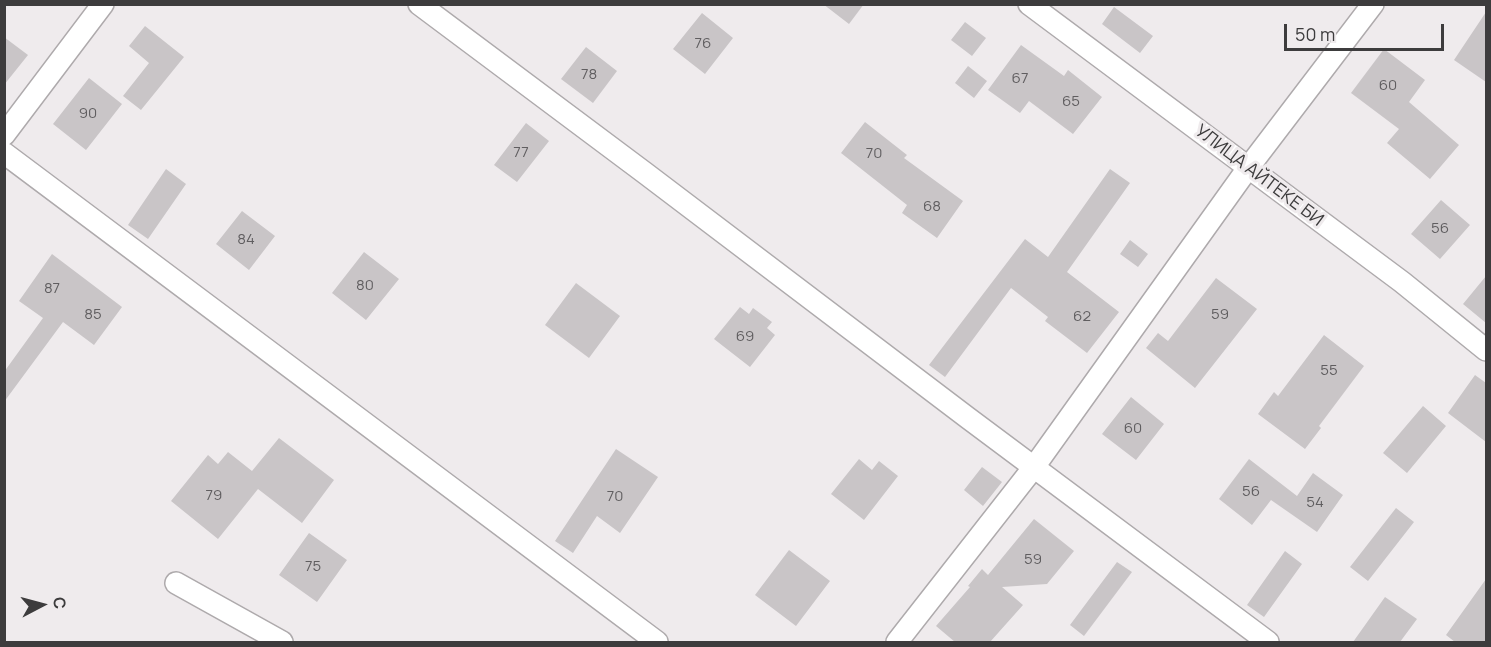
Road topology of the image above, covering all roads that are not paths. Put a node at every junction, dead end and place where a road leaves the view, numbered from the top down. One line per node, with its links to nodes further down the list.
1 (102, 4): 5 (street)
2 (419, 4): 9 (street)
3 (1029, 4): 7 (street, УЛИЦА АЙТЕКЕ БИ)
4 (1373, 4): 7 (street)
5 (4, 135)
6 (4, 153): 12 (street)
7 (1248, 168): 8 (street, УЛИЦА АЙТЕКЕ БИ); 9 (street)
8 (1486, 350)
9 (1034, 467): 13 (street); 14 (street)
10 (176, 583): 11 (street)
11 (282, 642)
12 (657, 642)
13 (897, 642)
14 (1268, 642)

